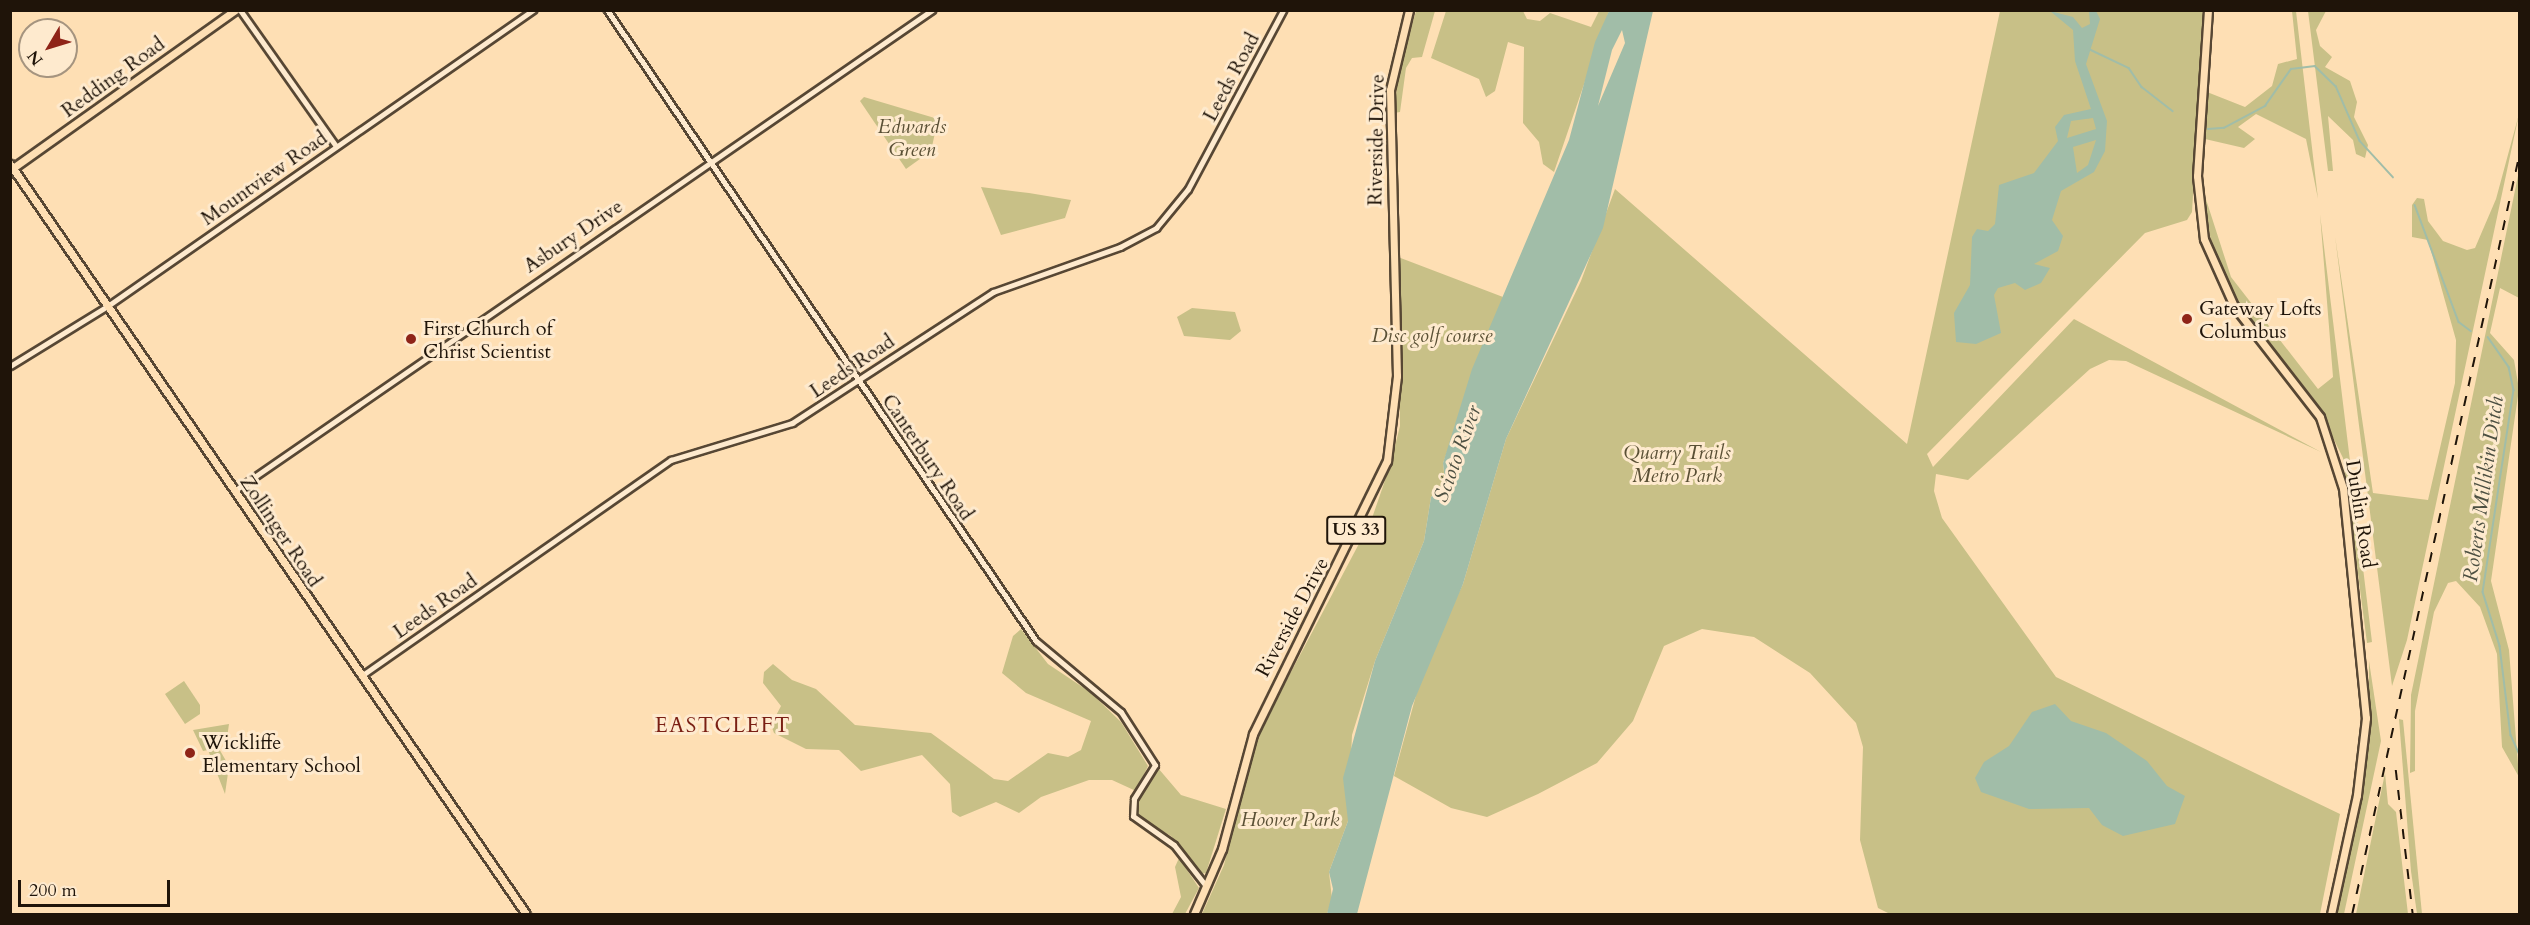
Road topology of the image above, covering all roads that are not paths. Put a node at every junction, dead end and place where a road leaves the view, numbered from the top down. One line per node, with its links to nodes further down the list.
1 (235, 10): 11 (main road, Redding Road)
2 (240, 10): 9 (street)
3 (534, 10): 9 (street, Mountview Road)
4 (607, 10): 10 (street, Canterbury Road)
5 (932, 10): 10 (street, Asbury Drive)
6 (1283, 10): 14 (street, Leeds Road)
7 (1410, 10): 17 (main road, Riverside Drive / US 33)
8 (2208, 10): 20 (main road, Dublin Road)
9 (336, 146): 12 (street, Mountview Road)
10 (709, 161): 14 (street, Canterbury Road); 15 (street, Asbury Drive)
11 (11, 168): 12 (main road, Zollinger Road)
12 (109, 305): 13 (street, Mountview Road); 15 (main road, Zollinger Road)
13 (10, 366)
14 (857, 380): 16 (street, Leeds Road); 17 (street, Canterbury Road)
15 (234, 491): 16 (main road, Zollinger Road)
16 (361, 676): 18 (main road, Zollinger Road)
17 (1207, 888): 19 (main road, Riverside Drive / US 33)
18 (526, 915)
19 (1194, 915)
20 (2331, 915)

